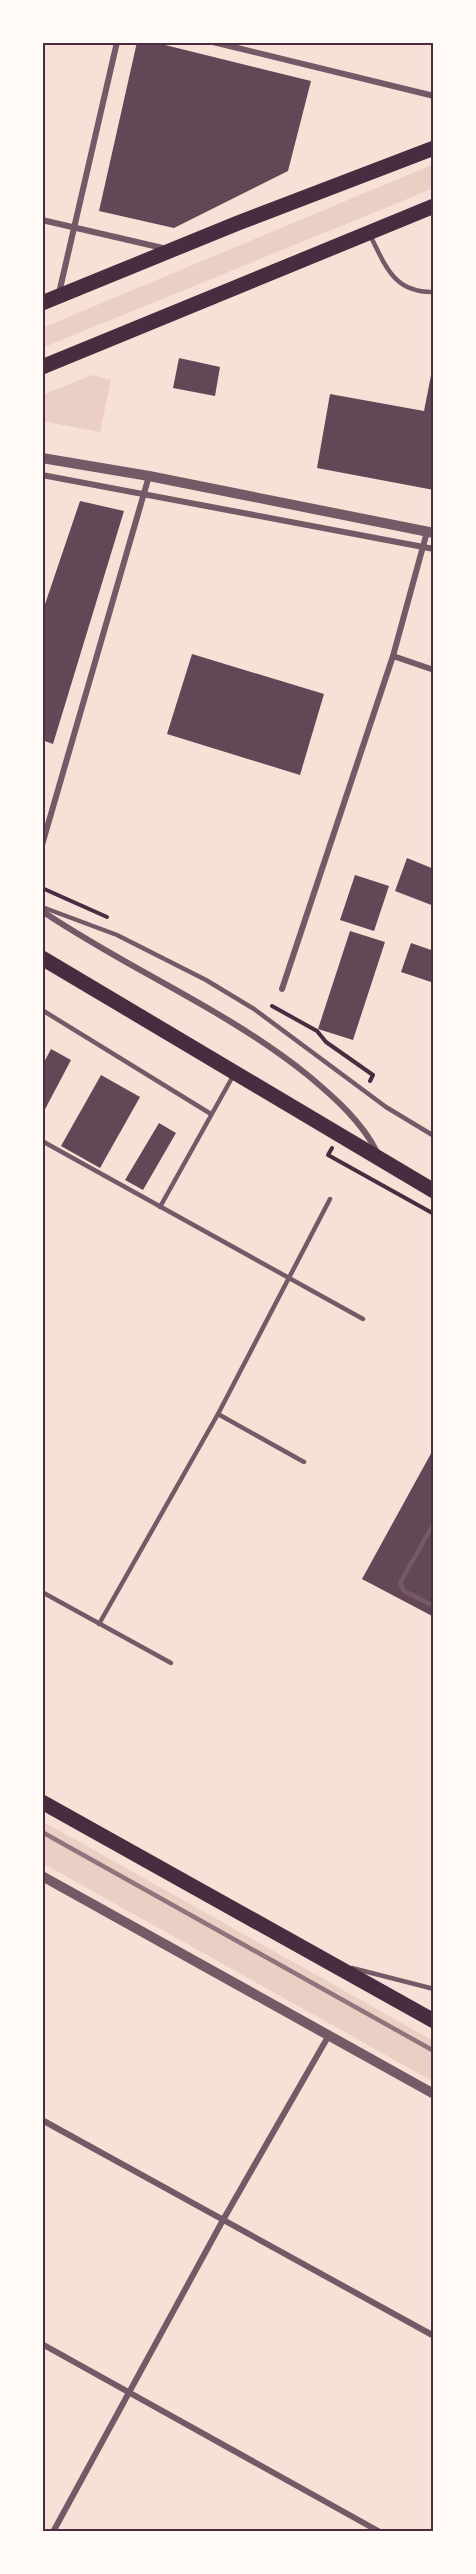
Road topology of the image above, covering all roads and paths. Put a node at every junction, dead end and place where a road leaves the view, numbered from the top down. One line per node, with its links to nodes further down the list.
1 (117, 42): 7 (street)
2 (213, 42): 3 (street)
3 (434, 96)
4 (434, 148): 9 (main road)
5 (434, 206): 8 (main road)
6 (42, 220): 7 (street)
7 (74, 228): 9 (street); 11 (street)
8 (369, 233): 10 (lane); 13 (main road)
9 (173, 250): 11 (main road)
10 (434, 292)
11 (58, 297): 12 (main road)
12 (42, 303)
13 (42, 367)
14 (42, 458): 16 (street)
15 (42, 475): 17 (street)
16 (149, 476): 17 (street); 18 (street)
17 (145, 495): 19 (street); 23 (street)
18 (430, 533): 19 (street)
19 (424, 547): 20 (street); 21 (street)
20 (434, 549)
21 (393, 656): 22 (street); 27 (street)
22 (434, 670)
23 (42, 845)
24 (42, 907): 33 (lane)
25 (42, 911): 36 (street)
26 (42, 958): 30 (main road)
27 (282, 989)
28 (42, 1010): 32 (lane)
29 (326, 1042): 31 (path)
30 (235, 1074): 32 (lane); 36 (main road)
31 (373, 1075)
32 (212, 1114): 39 (lane)
33 (434, 1136)
34 (42, 1141): 39 (lane)
35 (328, 1155): 40 (path)
36 (381, 1161): 37 (main road)
37 (434, 1191)
38 (330, 1199): 41 (lane)
39 (160, 1207): 41 (lane)
40 (434, 1214)
41 (288, 1278): 42 (lane); 43 (lane)
42 (363, 1319)
43 (218, 1414): 44 (lane); 48 (lane)
44 (304, 1462)
45 (434, 1523): 47 (lane)
46 (42, 1592): 48 (lane)
47 (434, 1606)
48 (99, 1624): 49 (lane)
49 (171, 1663)
50 (42, 1802): 52 (main road)
51 (42, 1876): 55 (street)
52 (336, 1966): 53 (lane); 54 (main road)
53 (434, 1989)
54 (434, 2021)
55 (329, 2035): 56 (street); 58 (street)
56 (434, 2094)
57 (42, 2120): 58 (street)
58 (223, 2220): 59 (street); 61 (street)
59 (434, 2336)
60 (42, 2343): 61 (street)
61 (130, 2392): 62 (street); 63 (street)
62 (53, 2532)
63 (380, 2532)

